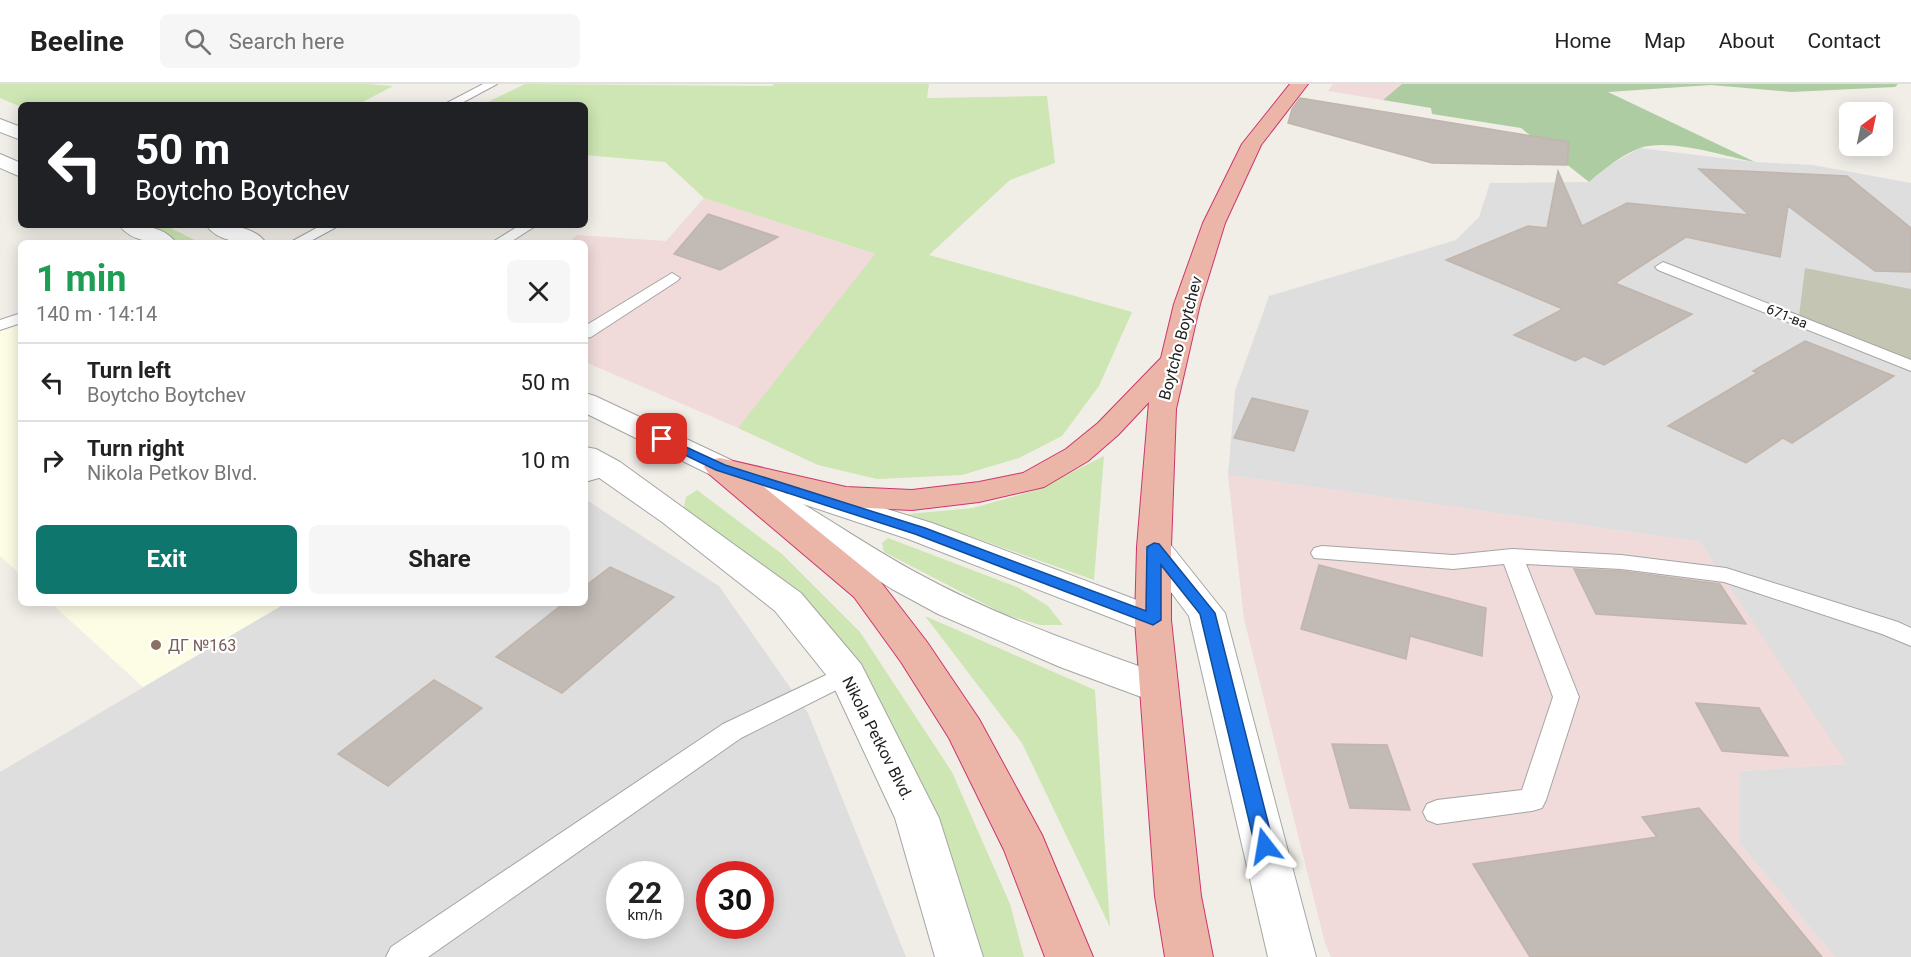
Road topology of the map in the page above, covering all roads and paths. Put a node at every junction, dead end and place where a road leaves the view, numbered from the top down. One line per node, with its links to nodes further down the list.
1 (492, 84): 3 (lane)
2 (1299, 84): 21 (highway, Boytcho Boytchev)
3 (455, 102)
4 (0, 125): 5 (street)
5 (18, 133)
6 (0, 160): 7 (street)
7 (18, 169)
8 (136, 228): 12 (street)
9 (222, 228): 13 (street)
10 (327, 228): 14 (lane)
11 (525, 228): 15 (lane)
12 (159, 240)
13 (243, 240)
14 (302, 240)
15 (503, 240)
16 (1663, 267): 22 (lane, 671-ва)
17 (672, 278): 20 (lane)
18 (18, 319): 19 (lane)
19 (0, 325)
20 (588, 331)
21 (1172, 362): 25 (highway); 26 (highway, Boytcho Boytchev)
22 (1911, 366)
23 (588, 403): 25 (street)
24 (593, 467): 31 (street, Nikola Petkov Blvd.)
25 (720, 467): 29 (street); 32 (street); 36 (highway)
26 (1154, 547): 29 (highway, Boytcho Boytchev); 38 (street)
27 (1322, 553): 28 (lane)
28 (1512, 556): 30 (lane); 33 (lane)
29 (1153, 620): 32 (highway)
30 (1911, 638)
31 (847, 674): 34 (lane); 35 (street, Nikola Petkov Blvd.)
32 (1158, 688): 37 (highway)
33 (1437, 812)
34 (402, 957)
35 (959, 957)
36 (1069, 957)
37 (1189, 957)
38 (1292, 957)

